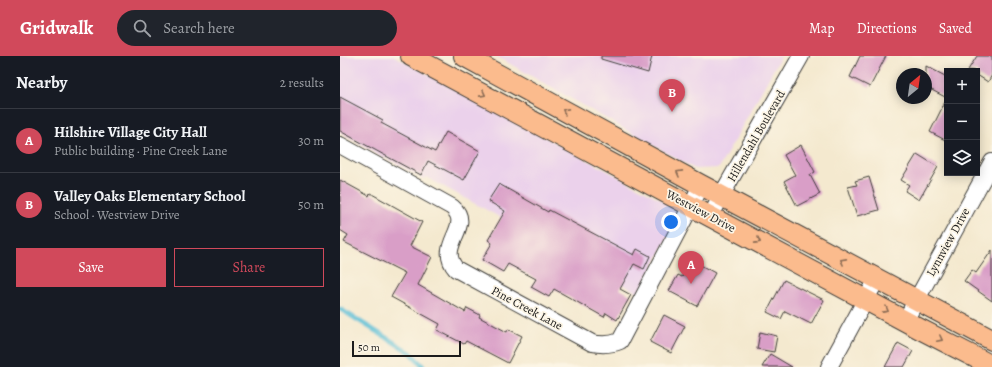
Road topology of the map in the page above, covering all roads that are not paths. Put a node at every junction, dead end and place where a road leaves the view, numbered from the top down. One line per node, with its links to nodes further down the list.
1 (411, 56): 4 (main road, Westview Drive)
2 (465, 56): 4 (main road); 7 (main road, Westview Drive, one-way to 2)
3 (801, 56): 8 (street, Hillendahl Boulevard)
4 (454, 79): 9 (main road, Westview Drive, one-way to 9)
5 (340, 145): 9 (street, Pine Creek Lane)
6 (992, 162): 13 (street, Lynnview Drive)
7 (700, 185): 8 (main road, Westview Drive); 9 (street, Pine Creek Lane)
8 (721, 196): 10 (street, Hillendahl Boulevard); 11 (main road, Westview Drive, one-way to 8)
9 (691, 206): 10 (main road, Westview Drive)
10 (711, 216): 12 (main road, Westview Drive, one-way to 12)
11 (877, 279): 12 (street); 13 (main road, Westview Drive)
12 (866, 299): 14 (main road, Westview Drive, one-way to 14); 17 (street)
13 (916, 299): 14 (street, Lynnview Drive); 15 (main road, Westview Drive)
14 (905, 321): 16 (main road, Westview Drive, one-way to 16)
15 (992, 340)
16 (992, 366)
17 (829, 367)

